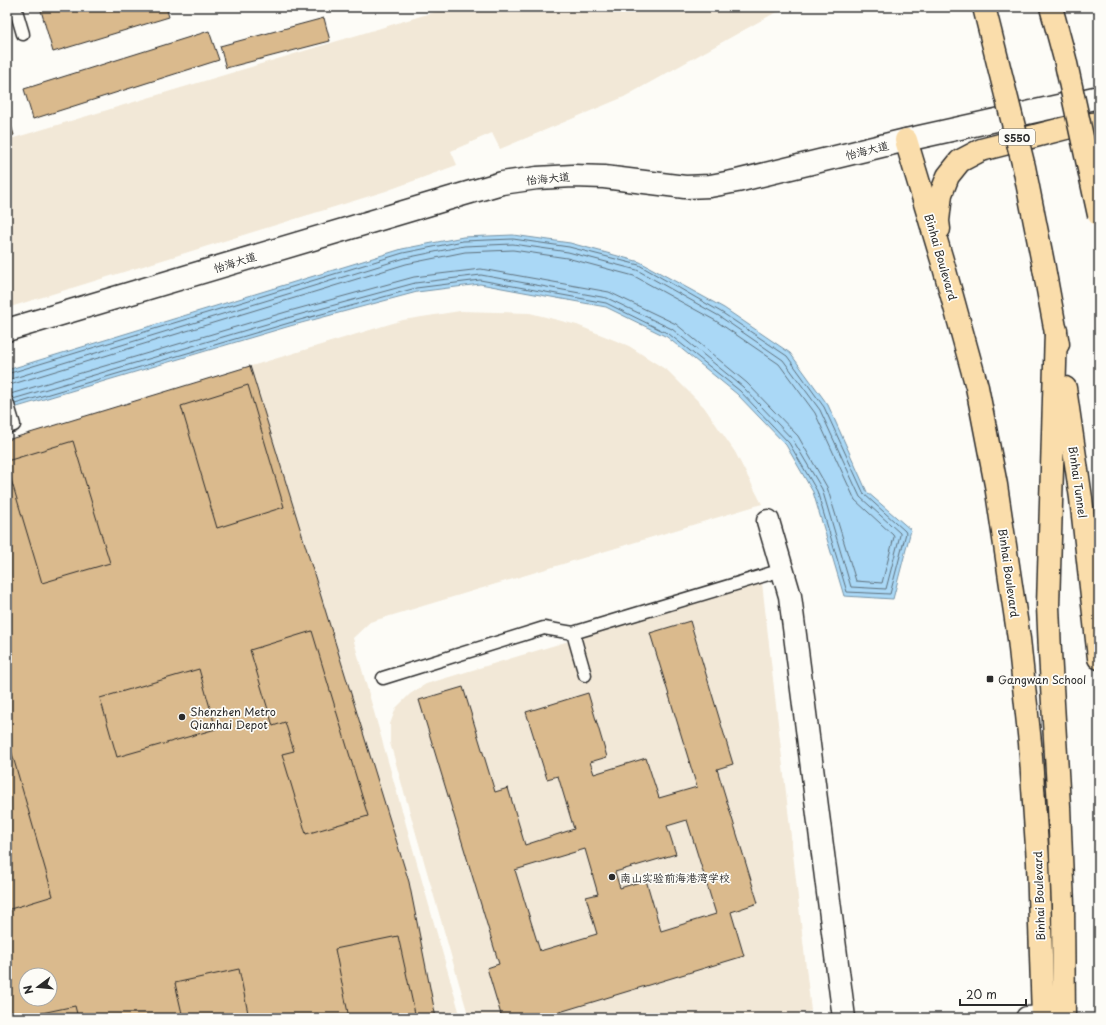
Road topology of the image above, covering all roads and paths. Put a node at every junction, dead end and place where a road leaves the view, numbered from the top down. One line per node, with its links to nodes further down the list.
1 (16, 7): 4 (lane)
2 (984, 7): 11 (main road, S550, bridge)
3 (1051, 7): 8 (main road, bridge)
4 (23, 34)
5 (1099, 97): 7 (street, 怡海大道)
6 (1099, 124): 9 (main road)
7 (906, 140): 9 (main road, Binhai Boulevard); 10 (street, 怡海大道)
8 (1099, 215)
9 (942, 260): 21 (main road, Binhai Boulevard)
10 (7, 330)
11 (1056, 330): 17 (main road, Binhai Tunnel / S550); 21 (main road)
12 (7, 402): 13 (lane)
13 (7, 427)
14 (768, 521): 15 (street)
15 (782, 570): 16 (lane); 20 (street)
16 (574, 633): 18 (lane); 19 (lane)
17 (1099, 658)
18 (586, 675)
19 (383, 678)
20 (844, 1018)
21 (1044, 1018)

